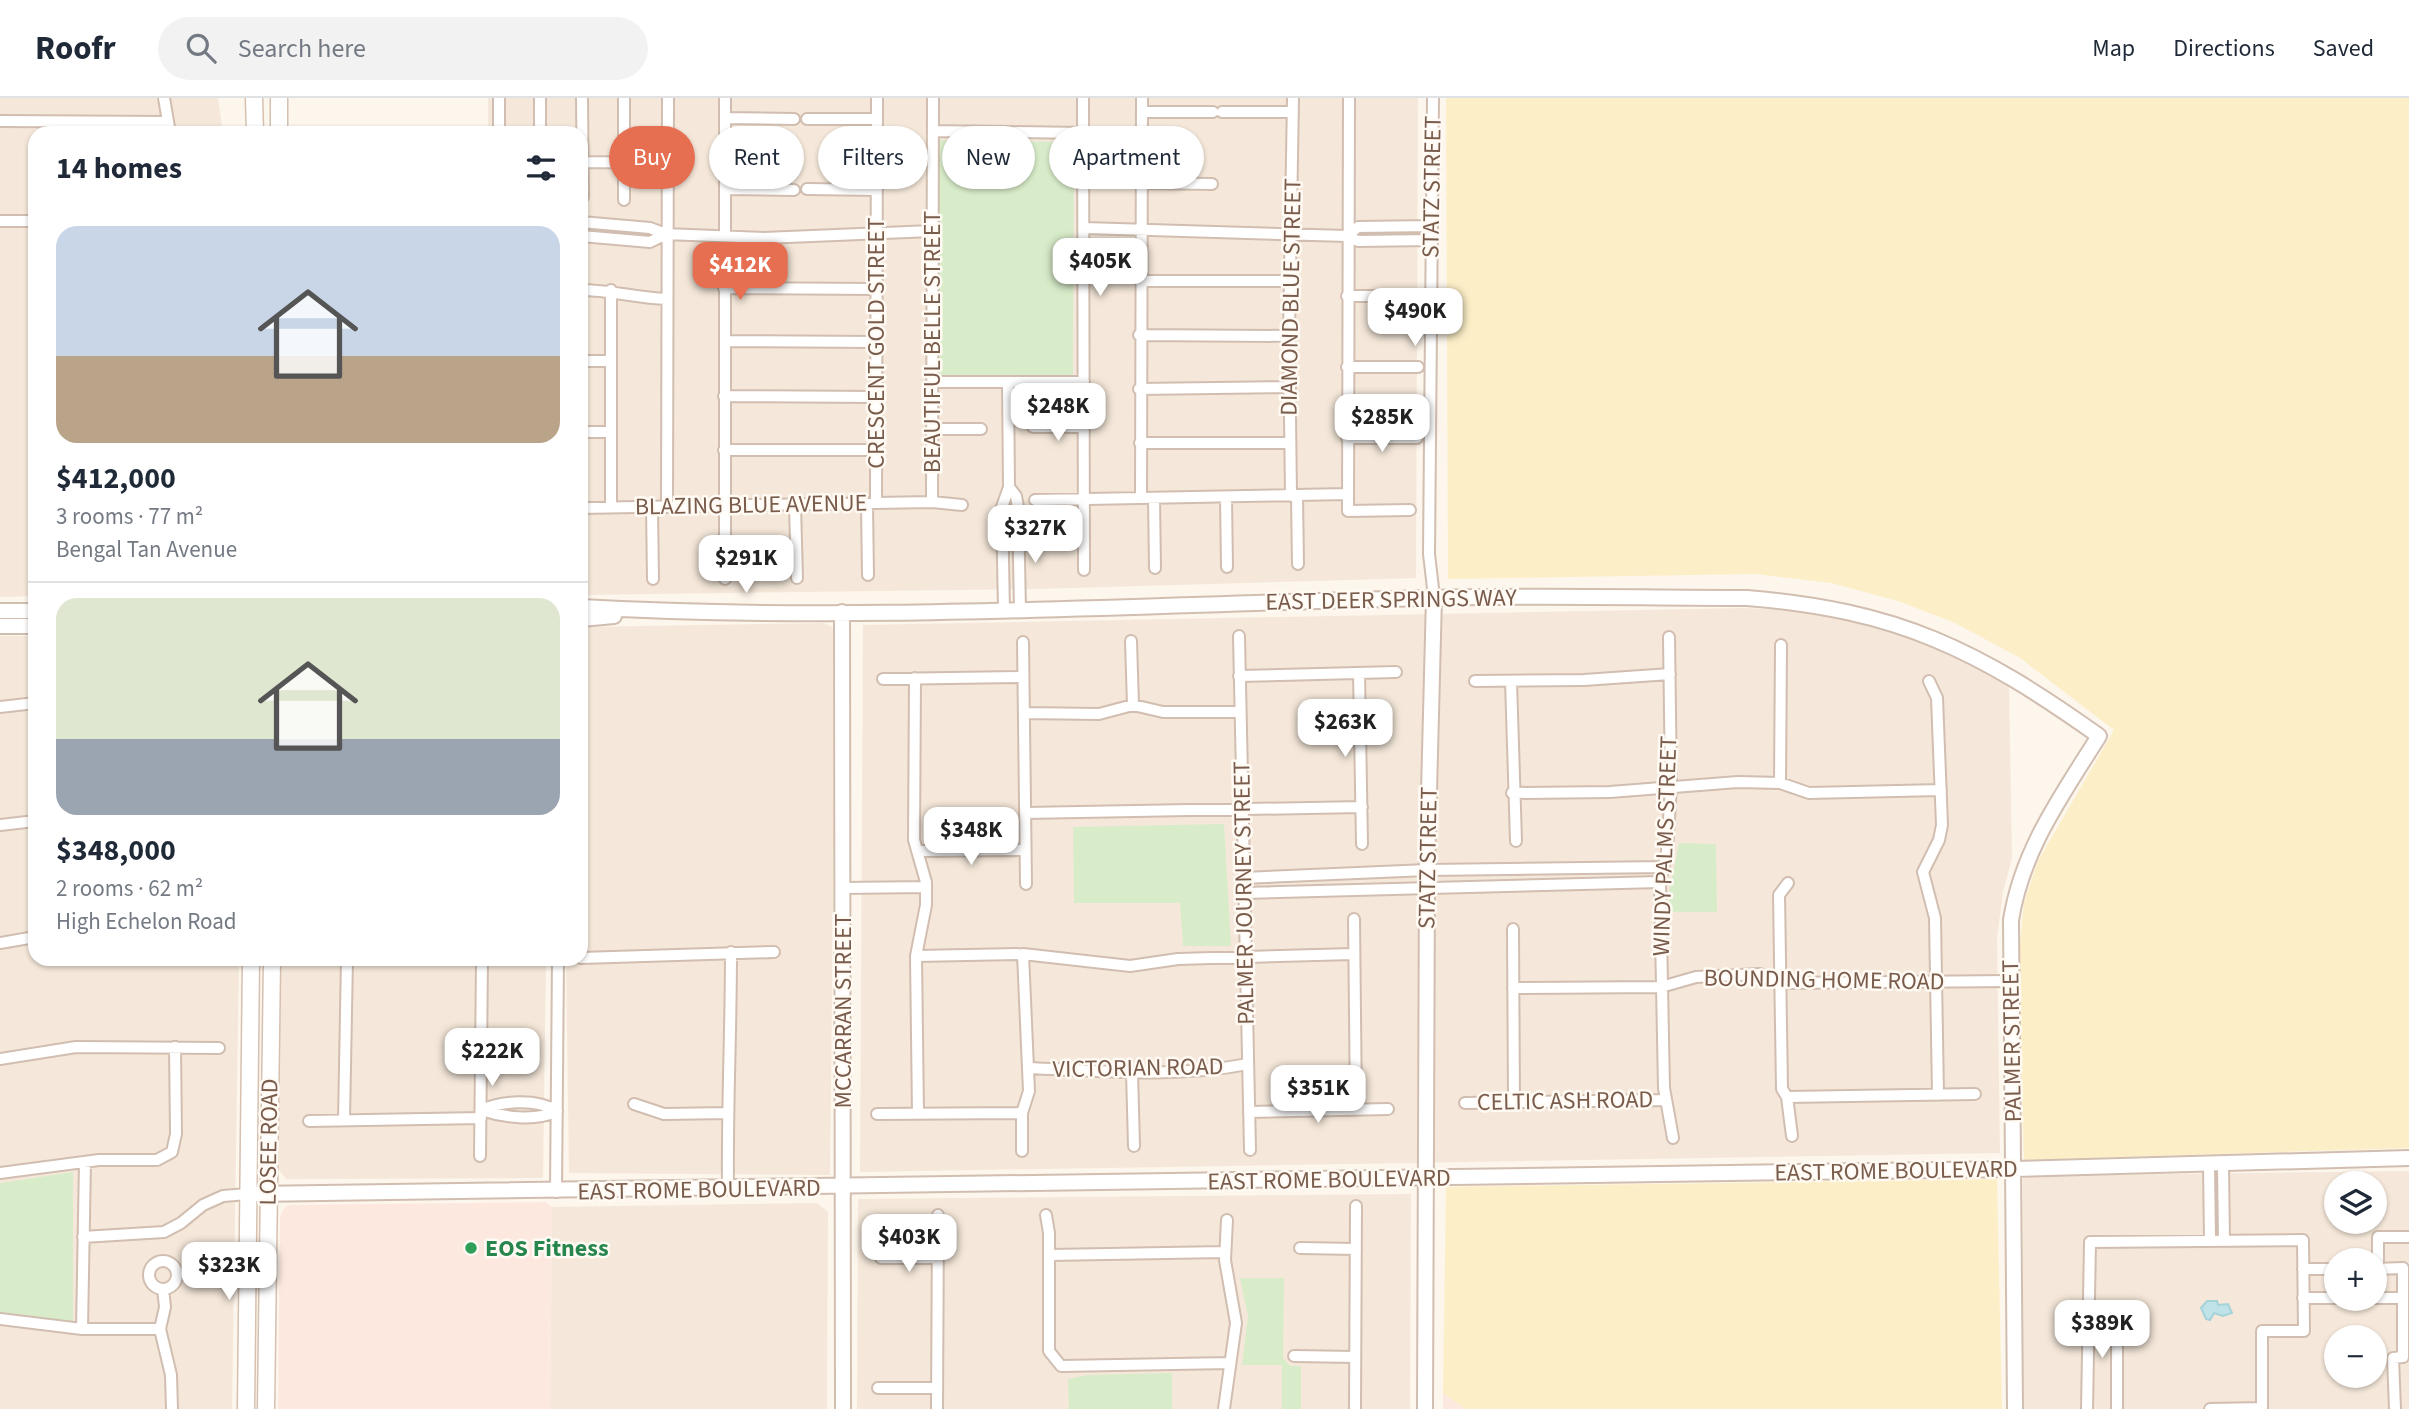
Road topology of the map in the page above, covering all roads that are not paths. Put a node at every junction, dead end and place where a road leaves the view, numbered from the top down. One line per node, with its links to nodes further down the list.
1 (164, 98): 25 (street)
2 (254, 98): 26 (main road)
3 (279, 98): 27 (main road)
4 (499, 98): 28 (street)
5 (540, 98): 29 (street)
6 (582, 98): 30 (street)
7 (624, 98): 31 (street)
8 (668, 98): 32 (street)
9 (725, 98): 19 (street)
10 (877, 98): 22 (street, CRESCENT GOLD STREET)
11 (933, 98): 36 (street, BEAUTIFUL BELLE STREET)
12 (1083, 98): 34 (street)
13 (1142, 98): 17 (street)
14 (1293, 98): 18 (street, DIAMOND BLUE STREET)
15 (1349, 98): 62 (street)
16 (1433, 98): 54 (street, STATZ STREET)
17 (1142, 112): 18 (street); 35 (street)
18 (1293, 113): 60 (street, DIAMOND BLUE STREET)
19 (725, 118): 20 (street); 33 (street)
20 (794, 119)
21 (807, 119): 22 (street)
22 (877, 119): 49 (street, CRESCENT GOLD STREET)
23 (0, 121): 24 (street)
24 (141, 126)
25 (169, 126)
26 (255, 126)
27 (279, 126)
28 (499, 126)
29 (540, 126)
30 (582, 126)
31 (624, 126)
32 (668, 126)
33 (725, 126)
34 (1084, 126)
35 (1142, 126)
36 (933, 131): 37 (street); 57 (street, BEAUTIFUL BELLE STREET)
37 (1049, 133)
38 (588, 162): 39 (street)
39 (609, 162)
40 (1204, 184): 41 (street)
41 (1212, 184)
42 (624, 189): 50 (street)
43 (667, 189): 59 (street)
44 (726, 189): 48 (street); 61 (street)
45 (807, 189): 49 (street)
46 (1085, 189): 55 (street)
47 (1141, 189): 56 (street)
48 (794, 190)
49 (877, 190): 58 (street, CRESCENT GOLD STREET)
50 (624, 200)
51 (0, 221): 52 (street)
52 (28, 221)
53 (588, 223): 59 (street)
54 (1431, 226): 62 (street); 64 (street, STATZ STREET)
55 (1085, 228): 56 (street); 84 (street)
56 (1141, 229): 60 (street); 65 (street)
57 (932, 231): 58 (street); 82 (street, BEAUTIFUL BELLE STREET)
58 (877, 233): 61 (street); 68 (street, CRESCENT GOLD STREET)
59 (666, 234): 61 (street); 63 (street); 73 (street)
60 (1291, 234): 62 (street); 66 (street, DIAMOND BLUE STREET)
61 (724, 235): 67 (street)
62 (1347, 236): 64 (street); 71 (street)
63 (588, 237)
64 (1431, 240): 127 (street, STATZ STREET)
65 (1140, 281): 66 (street); 74 (street)
66 (1290, 281): 75 (street, DIAMOND BLUE STREET)
67 (724, 288): 68 (street); 76 (street)
68 (876, 289): 77 (street, CRESCENT GOLD STREET)
69 (588, 290): 70 (street)
70 (611, 290): 73 (street); 79 (street)
71 (1347, 296): 72 (street); 80 (street)
72 (1415, 296)
73 (666, 299): 114 (street)
74 (1139, 335): 75 (street); 86 (street)
75 (1289, 336): 85 (street, DIAMOND BLUE STREET)
76 (725, 341): 77 (street); 87 (street)
77 (877, 342): 88 (street, CRESCENT GOLD STREET)
78 (588, 361): 79 (street)
79 (610, 361): 94 (street)
80 (1347, 367): 81 (street); 95 (street)
81 (1418, 367)
82 (932, 382): 83 (street); 91 (street, BEAUTIFUL BELLE STREET)
83 (1008, 382): 84 (street); 101 (street)
84 (1084, 382): 90 (street)
85 (1290, 387): 86 (street); 98 (street, DIAMOND BLUE STREET)
86 (1139, 389): 97 (street)
87 (724, 396): 88 (street); 99 (street)
88 (877, 397): 100 (street, CRESCENT GOLD STREET)
89 (1032, 427): 90 (street)
90 (1084, 427): 107 (street)
91 (932, 429): 92 (street); 109 (street, BEAUTIFUL BELLE STREET)
92 (981, 429)
93 (588, 432): 94 (street)
94 (610, 432): 116 (street)
95 (1347, 438): 96 (street); 102 (street)
96 (1417, 438)
97 (1140, 443): 98 (street); 105 (street)
98 (1290, 443): 103 (street, DIAMOND BLUE STREET)
99 (724, 450): 100 (street); 113 (street)
100 (876, 450): 110 (street, CRESCENT GOLD STREET)
101 (1009, 487): 131 (street); 132 (street)
102 (1348, 494): 103 (street); 118 (street)
103 (1294, 496): 104 (street); 119 (street, DIAMOND BLUE STREET)
104 (1226, 497): 106 (street); 120 (street)
105 (1141, 498): 106 (street); 107 (street)
106 (1154, 498): 121 (street)
107 (1083, 499): 108 (street); 122 (street)
108 (1035, 500)
109 (932, 502): 110 (street, BLAZING BLUE AVENUE); 112 (street, BLAZING BLUE AVENUE)
110 (871, 503): 111 (street, BLAZING BLUE AVENUE); 123 (street, CRESCENT GOLD STREET)
111 (795, 505): 113 (street, BLAZING BLUE AVENUE); 124 (street)
112 (962, 505)
113 (724, 506): 114 (street, BLAZING BLUE AVENUE); 126 (street)
114 (667, 507): 117 (street, BLAZING BLUE AVENUE)
115 (588, 508): 116 (street, BLAZING BLUE AVENUE)
116 (611, 508): 117 (street, BLAZING BLUE AVENUE)
117 (652, 508): 125 (street)
118 (1410, 510)
119 (1298, 564)
120 (1227, 566)
121 (1155, 568)
122 (1084, 570)
123 (868, 575)
124 (797, 578)
125 (653, 579)
126 (725, 579)
127 (1434, 597): 132 (street, EAST DEER SPRINGS WAY); 158 (street, EAST DEER SPRINGS WAY); 173 (street, STATZ STREET)
128 (588, 608): 133 (street, EAST DEER SPRINGS WAY)
129 (0, 611): 130 (street)
130 (28, 611)
131 (1004, 611): 132 (street, EAST DEER SPRINGS WAY); 134 (street, EAST DEER SPRINGS WAY)
132 (1020, 611)
133 (650, 612): 134 (street, EAST DEER SPRINGS WAY); 135 (street, EAST DEER SPRINGS WAY)
134 (842, 612): 180 (street, MCCARRAN STREET)
135 (588, 618)
136 (0, 625): 137 (street)
137 (28, 626)
138 (1239, 636): 146 (street, PALMER JOURNEY STREET)
139 (1669, 637): 145 (street, WINDY PALMS STREET)
140 (1131, 641): 154 (street)
141 (1023, 642): 147 (street)
142 (1781, 646): 159 (street)
143 (1396, 672): 144 (street)
144 (1359, 673): 146 (street); 163 (street)
145 (1670, 674): 151 (street); 160 (street, WINDY PALMS STREET)
146 (1239, 676): 156 (street, PALMER JOURNEY STREET)
147 (1023, 677): 148 (street); 157 (street)
148 (915, 678): 149 (street); 171 (street)
149 (883, 679)
150 (1475, 681): 151 (street)
151 (1511, 681): 162 (street)
152 (1929, 681): 161 (street)
153 (28, 704): 155 (street)
154 (1133, 705): 156 (street); 157 (street)
155 (0, 707)
156 (1240, 712): 164 (street, PALMER JOURNEY STREET)
157 (1024, 713): 165 (street)
158 (2099, 736): 199 (street, PALMER STREET)
159 (1780, 783): 160 (street); 161 (street)
160 (1671, 786): 162 (street); 172 (street, WINDY PALMS STREET)
161 (1941, 790): 198 (street)
162 (1512, 793): 168 (street)
163 (1362, 807): 164 (street); 169 (street)
164 (1242, 809): 165 (street); 174 (street, PALMER JOURNEY STREET)
165 (1025, 813): 170 (street)
166 (28, 822): 167 (street)
167 (0, 825)
168 (1516, 841)
169 (1362, 844)
170 (1025, 850): 171 (street); 177 (street)
171 (917, 851): 179 (street)
172 (1664, 867): 173 (street); 175 (street, WINDY PALMS STREET)
173 (1427, 870): 174 (street); 178 (street, STATZ STREET)
174 (1244, 878): 181 (street, PALMER JOURNEY STREET)
175 (1660, 882): 178 (street); 201 (street, WINDY PALMS STREET)
176 (1788, 883): 200 (street)
177 (1026, 884)
178 (1427, 886): 181 (street); 238 (street, STATZ STREET)
179 (926, 887): 180 (street); 190 (street)
180 (843, 888): 239 (street, MCCARRAN STREET)
181 (1244, 893): 191 (street, PALMER JOURNEY STREET)
182 (1354, 919): 189 (street)
183 (1513, 929): 202 (street)
184 (28, 938): 185 (street)
185 (0, 943)
186 (774, 951): 187 (street)
187 (731, 952): 192 (street); 220 (street)
188 (1023, 954): 190 (street); 191 (street); 207 (street)
189 (1353, 954): 191 (street); 216 (street)
190 (916, 956): 224 (street)
191 (1246, 957): 206 (street, PALMER JOURNEY STREET)
192 (588, 958)
193 (251, 966): 242 (main road, LOSEE ROAD)
194 (271, 966): 243 (main road, LOSEE ROAD)
195 (347, 966): 225 (street)
196 (482, 966): 222 (street)
197 (558, 966): 218 (street)
198 (1936, 981): 199 (street, BOUNDING HOME ROAD); 200 (street, BOUNDING HOME ROAD); 210 (street)
199 (2011, 981): 236 (street, PALMER STREET)
200 (1781, 983): 201 (street, BOUNDING HOME ROAD); 211 (street)
201 (1661, 987): 202 (street, BOUNDING HOME ROAD); 212 (street, WINDY PALMS STREET)
202 (1513, 988): 214 (street)
203 (175, 1047): 204 (street); 205 (street); 234 (street)
204 (219, 1048)
205 (0, 1059)
206 (1248, 1064): 208 (street, VICTORIAN ROAD); 219 (street, PALMER JOURNEY STREET)
207 (1028, 1068): 208 (street, VICTORIAN ROAD); 221 (street)
208 (1132, 1072): 229 (street)
209 (1975, 1094): 210 (street)
210 (1938, 1095): 211 (street)
211 (1787, 1097): 227 (street)
212 (1666, 1100): 214 (street, CELTIC ASH ROAD); 228 (street, WINDY PALMS STREET)
213 (1465, 1103): 214 (street, CELTIC ASH ROAD)
214 (1514, 1103)
215 (634, 1104): 220 (street)
216 (1356, 1108): 217 (street); 219 (street)
217 (1388, 1109)
218 (557, 1111): 222 (street); 241 (street)
219 (1249, 1112): 230 (street, PALMER JOURNEY STREET)
220 (728, 1113): 240 (street)
221 (1022, 1113): 224 (street); 231 (street)
222 (481, 1114): 225 (street); 232 (street)
223 (877, 1114): 224 (street)
224 (918, 1114)
225 (344, 1120): 226 (street)
226 (309, 1121)
227 (1792, 1136)
228 (1673, 1138)
229 (1134, 1146)
230 (1250, 1150)
231 (1022, 1151)
232 (480, 1156)
233 (2409, 1158): 235 (street, EAST ROME BOULEVARD)
234 (85, 1162): 237 (street); 248 (street)
235 (2216, 1165): 236 (street, EAST ROME BOULEVARD); 250 (street); 251 (street)
236 (2014, 1169): 238 (street, EAST ROME BOULEVARD); 286 (street, PALMER STREET)
237 (0, 1173)
238 (1427, 1178): 239 (street, EAST ROME BOULEVARD); 285 (street, STATZ STREET)
239 (842, 1187): 240 (street, EAST ROME BOULEVARD); 281 (street, MCCARRAN STREET)
240 (728, 1189): 241 (street, EAST ROME BOULEVARD)
241 (556, 1192): 243 (street, EAST ROME BOULEVARD)
242 (248, 1194): 243 (street, EAST ROME BOULEVARD); 248 (street); 274 (main road, LOSEE ROAD)
243 (269, 1194): 280 (main road, LOSEE ROAD)
244 (1356, 1206): 254 (street)
245 (938, 1215): 258 (street)
246 (1046, 1215): 256 (street)
247 (1227, 1220): 255 (street)
248 (83, 1237): 269 (street)
249 (2409, 1237): 253 (street)
250 (2210, 1241): 251 (street); 267 (street)
251 (2224, 1241): 259 (street)
252 (1300, 1248): 254 (street)
253 (2377, 1248)
254 (1356, 1249): 272 (street)
255 (1225, 1252): 256 (street); 273 (street)
256 (1049, 1255): 273 (street)
257 (881, 1258): 258 (street)
258 (937, 1258): 276 (street)
259 (2303, 1269): 260 (street); 263 (street)
260 (2324, 1269)
261 (2387, 1269): 266 (street)
262 (163, 1289): 270 (street)
263 (2303, 1298): 264 (street); 290 (street)
264 (2324, 1298)
265 (2387, 1298): 266 (street)
266 (2403, 1298): 291 (street)
267 (2088, 1309): 287 (street); 288 (street)
268 (0, 1319): 269 (street)
269 (82, 1329): 270 (street)
270 (160, 1329): 277 (street)
271 (1294, 1356): 272 (street)
272 (1355, 1357): 284 (street)
273 (1230, 1363): 283 (street)
274 (246, 1378): 278 (main road, LOSEE ROAD); 279 (main road)
275 (878, 1388): 276 (street)
276 (937, 1388): 282 (street)
277 (172, 1409)
278 (246, 1409)
279 (253, 1409)
280 (266, 1409)
281 (843, 1409)
282 (937, 1409)
283 (1224, 1409)
284 (1355, 1409)
285 (1425, 1409)
286 (2015, 1409)
287 (2087, 1409)
288 (2117, 1409)
289 (2210, 1409): 290 (street)
290 (2262, 1409)
291 (2395, 1409)

